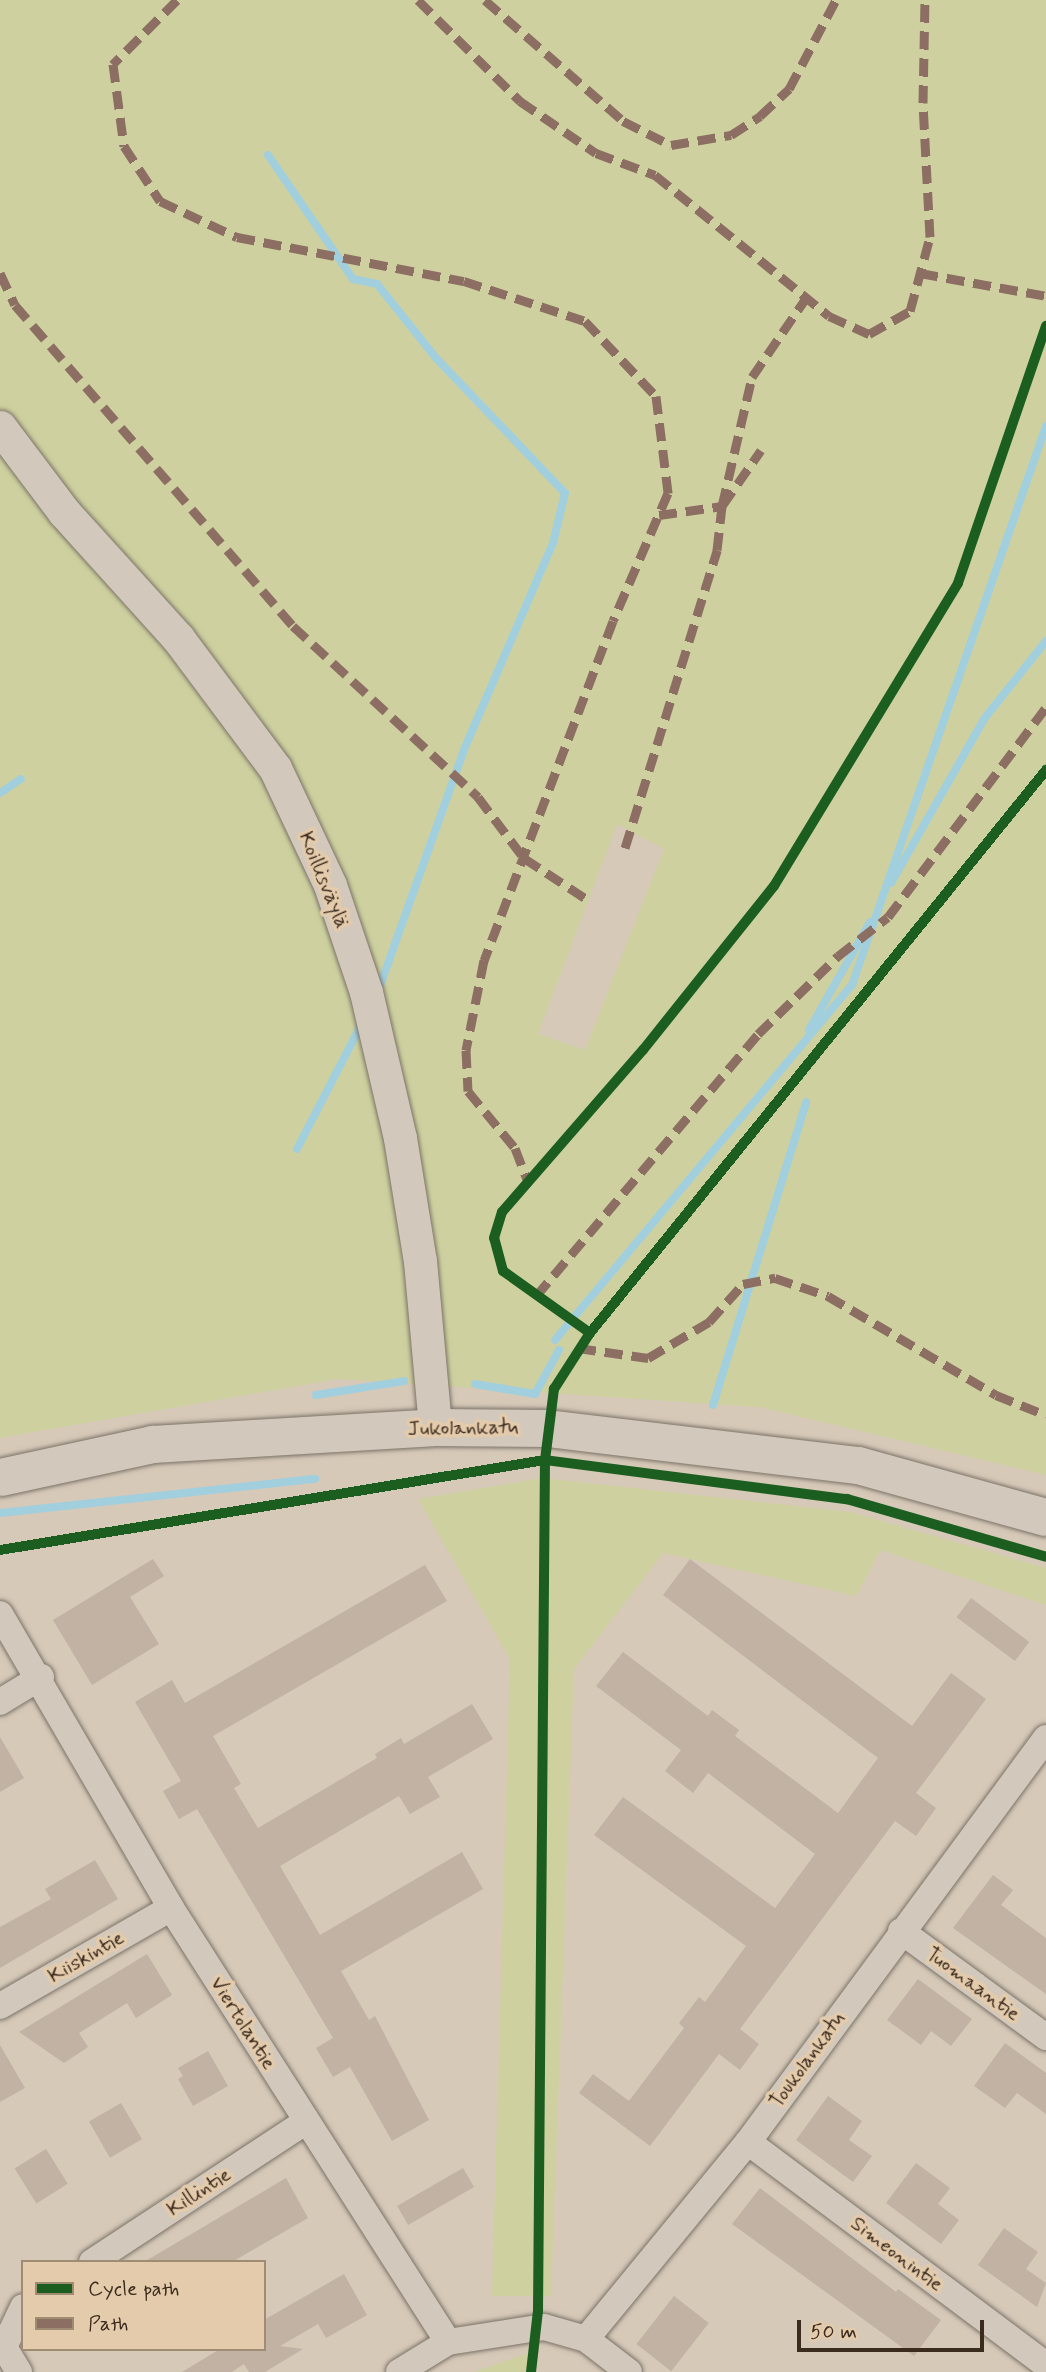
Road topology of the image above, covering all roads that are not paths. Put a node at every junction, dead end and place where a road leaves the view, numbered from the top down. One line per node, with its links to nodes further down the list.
1 (0, 427): 2 (street, Koillisväylä)
2 (435, 1427): 3 (main road, Jukolankatu); 4 (main road, Jukolankatu)
3 (0, 1477)
4 (1046, 1517)
5 (0, 1614): 6 (street, Viertolantie)
6 (41, 1677): 7 (street); 9 (street, Viertolantie)
7 (0, 1702)
8 (1046, 1738): 10 (street, Toukolankatu)
9 (171, 1908): 11 (street, Kiiskintie); 13 (street, Viertolantie)
10 (901, 1931): 12 (street, Tuomaantie); 14 (street, Toukolankatu)
11 (0, 2006)
12 (1046, 2037)
13 (305, 2122): 15 (street, Killintie); 18 (street, Viertolantie)
14 (748, 2142): 17 (street, Toukolankatu); 19 (street, Simeonintie)
15 (95, 2260)
16 (21, 2311): 20 (street)
17 (586, 2339): 18 (street); 22 (street)
18 (448, 2342): 21 (street)
19 (1046, 2365)
20 (19, 2372)
21 (399, 2372)
22 (629, 2372)

